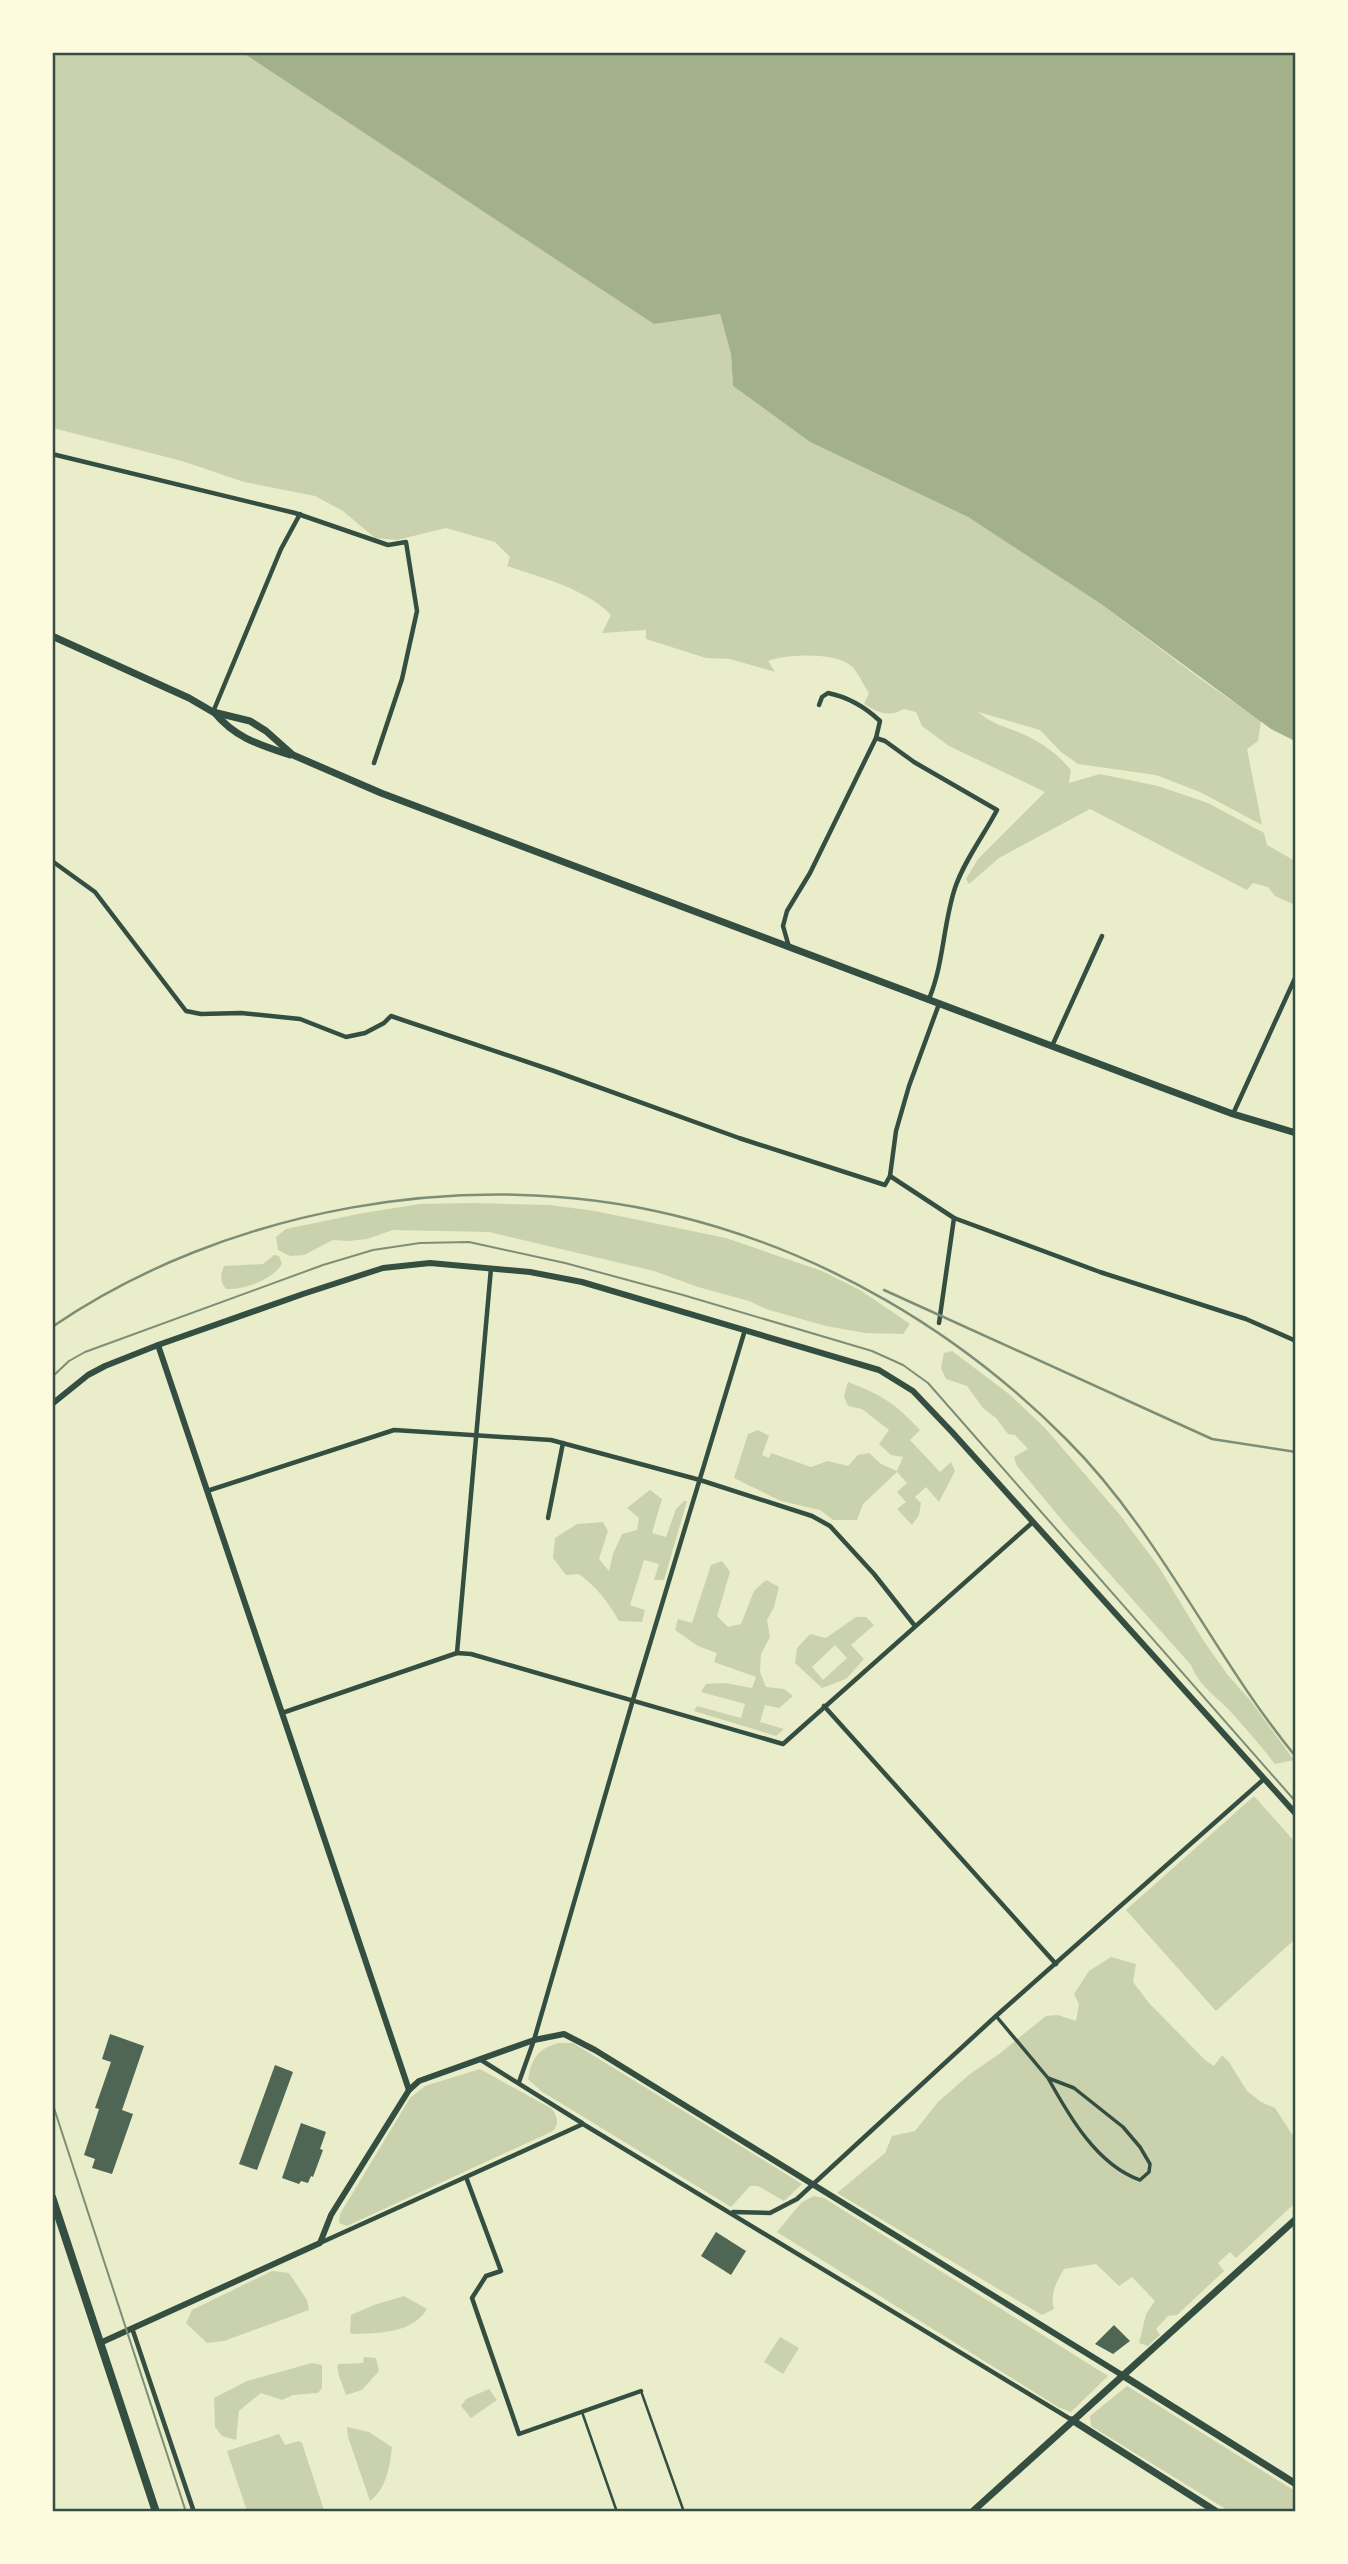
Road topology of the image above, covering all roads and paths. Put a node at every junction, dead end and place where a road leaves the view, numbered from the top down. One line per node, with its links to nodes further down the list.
1 (52, 454): 2 (street)
2 (300, 514): 5 (street); 8 (street)
3 (52, 636): 5 (main road)
4 (819, 705): 6 (street)
5 (213, 712): 7 (main road); 7 (main road)
6 (876, 738): 11 (street); 13 (street)
7 (293, 755): 11 (main road)
8 (374, 763)
9 (52, 861): 18 (street)
10 (1102, 936): 15 (street)
11 (789, 947): 13 (main road)
12 (1296, 976): 16 (street)
13 (929, 1000): 14 (main road)
14 (939, 1004): 15 (main road); 18 (street)
15 (1052, 1045): 16 (main road)
16 (1233, 1114): 17 (main road)
17 (1296, 1133)
18 (890, 1176): 19 (street)
19 (954, 1218): 21 (street); 23 (street)
20 (491, 1268): 22 (street); 24 (street); 26 (street)
21 (939, 1323)
22 (746, 1329): 28 (street); 31 (street)
23 (1296, 1341)
24 (158, 1345): 25 (street); 29 (street)
25 (52, 1404)
26 (476, 1435): 27 (street); 29 (street); 33 (street)
27 (563, 1443): 28 (street); 30 (street)
28 (700, 1479): 32 (street); 34 (street)
29 (207, 1491): 36 (street)
30 (548, 1518)
31 (1033, 1522): 32 (street); 37 (street)
32 (915, 1626): 35 (street)
33 (457, 1653): 34 (street); 36 (street)
34 (632, 1703): 35 (street); 41 (street)
35 (824, 1706): 39 (street)
36 (282, 1713): 45 (street)
37 (1264, 1779): 38 (street); 39 (street)
38 (1296, 1814)
39 (1056, 1964): 40 (street)
40 (996, 2016): 43 (street); 48 (street)
41 (534, 2040): 42 (street); 44 (street); 48 (street)
42 (481, 2060): 44 (street); 45 (street)
43 (1048, 2078): 43 (street)
44 (519, 2082): 46 (street)
45 (409, 2090): 52 (street)
46 (583, 2124): 47 (street); 50 (street)
47 (466, 2177): 52 (street); 57 (street)
48 (811, 2185): 50 (street); 55 (street)
49 (52, 2197): 54 (main road)
50 (730, 2212): 58 (street)
51 (1296, 2219): 55 (main road)
52 (320, 2243): 53 (street)
53 (132, 2328): 54 (street); 61 (street)
54 (100, 2343): 60 (main road)
55 (1122, 2375): 58 (main road); 59 (main road)
56 (641, 2391): 57 (street); 63 (lane)
57 (582, 2412): 62 (lane)
58 (1072, 2420): 64 (main road); 65 (main road)
59 (1296, 2484)
60 (156, 2511)
61 (194, 2511)
62 (617, 2511)
63 (684, 2511)
64 (972, 2511)
65 (1217, 2511)

